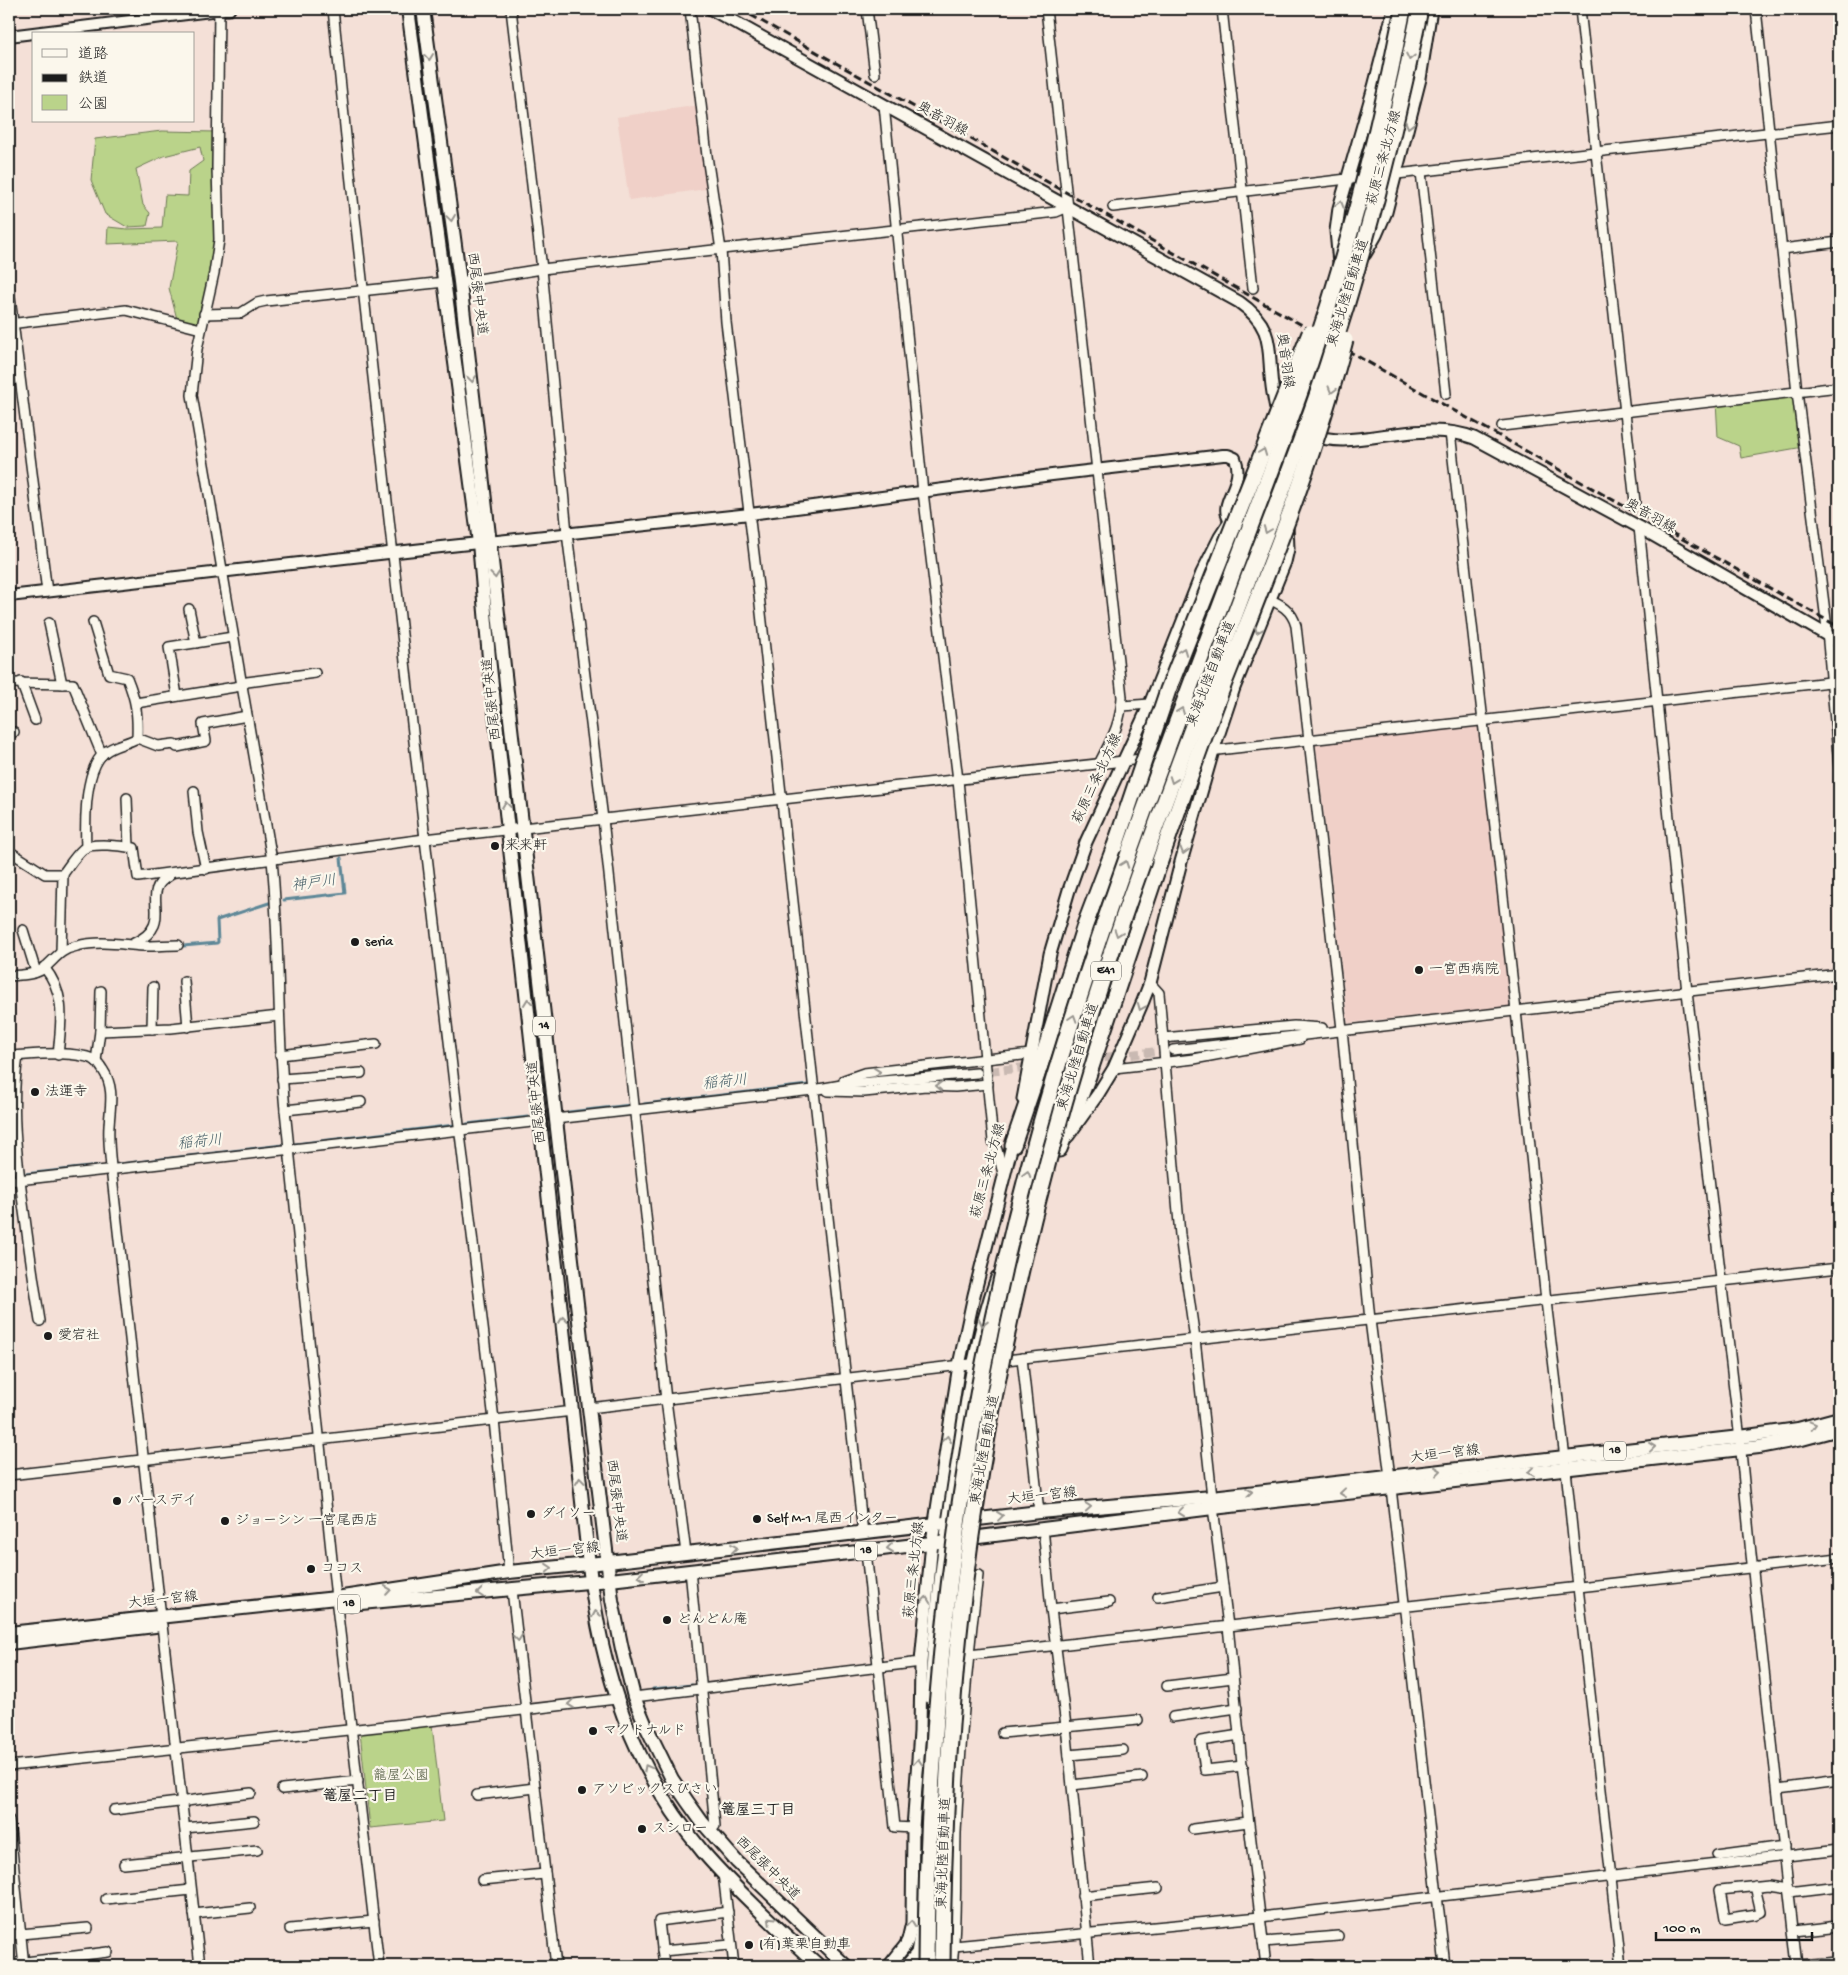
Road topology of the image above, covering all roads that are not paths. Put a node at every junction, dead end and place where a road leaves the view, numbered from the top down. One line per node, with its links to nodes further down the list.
1 (222, 9): 17 (street); 45 (street)
2 (334, 9): 43 (street)
3 (408, 9): 39 (main road, 西尾張中央道 / 14)
4 (423, 9): 40 (main road, 西尾張中央道 / 14, one-way to 40)
5 (511, 9): 38 (street)
6 (690, 9): 37 (street)
7 (711, 9): 22 (main road, 奥音羽線)
8 (867, 9): 21 (street)
9 (1046, 9): 32 (street)
10 (1222, 9): 30 (street)
11 (1394, 9): 29 (main road, 萩原三条北方線)
12 (1403, 9): 23 (highway, 東海北陸自動車道 / E41, bridge)
13 (1420, 9): 34 (highway, 東海北陸自動車道 / E41, one-way to 34, bridge)
14 (1431, 9): 28 (main road, 萩原三条北方線, one-way to 28)
15 (1580, 9): 26 (street)
16 (1756, 9): 25 (street)
17 (156, 14): 18 (street)
18 (36, 32)
19 (32, 33): 20 (street)
20 (9, 36)
21 (875, 74)
22 (884, 105): 32 (main road, 奥音羽線); 33 (street)
23 (1378, 122): 152 (highway, one-way to 23, bridge); 303 (highway, 東海北陸自動車道 / E41, one-way to 23, bridge)
24 (1839, 125): 25 (street)
25 (1769, 132): 26 (street); 36 (street)
26 (1596, 153): 27 (street); 51 (street)
27 (1421, 172): 28 (street); 50 (street)
28 (1397, 174): 29 (street); 44 (main road, 萩原三条北方線)
29 (1347, 179): 30 (street); 44 (main road, 萩原三条北方線, one-way to 29)
30 (1242, 193): 31 (street); 41 (street)
31 (1113, 207)
32 (1068, 208): 33 (street); 53 (main road, 奥音羽線); 55 (street)
33 (897, 229): 37 (street); 56 (street)
34 (1366, 240): 154 (highway, one-way to 154, bridge); 304 (highway, 東海北陸自動車道 / E41, one-way to 304, bridge)
35 (1839, 242): 36 (street)
36 (1782, 248): 49 (street)
37 (721, 250): 38 (street); 58 (street)
38 (542, 269): 40 (street); 61 (street)
39 (445, 282): 43 (street); 62 (main road, 西尾張中央道 / 14)
40 (460, 282): 62 (main road, 西尾張中央道 / 14, one-way to 62)
41 (1254, 288)
42 (9, 290): 46 (street)
43 (364, 292): 45 (street); 63 (street)
44 (1337, 304): 53 (main road, 萩原三条北方線)
45 (204, 314): 47 (street)
46 (10, 323): 47 (street); 66 (street)
47 (201, 329): 64 (street)
48 (1839, 387): 49 (street)
49 (1797, 392): 51 (street); 72 (street)
50 (1446, 394)
51 (1626, 412): 52 (street); 57 (street)
52 (1502, 426)
53 (1294, 430): 54 (main road, 奥音羽線); 59 (main road, 萩原三条北方線); 68 (main road, 萩原三条北方線)
54 (1450, 432): 60 (main road, 奥音羽線); 89 (street)
55 (1096, 470): 56 (street); 59 (street); 86 (street)
56 (923, 492): 58 (street); 97 (street)
57 (1635, 502)
58 (750, 514): 61 (street); 100 (street)
59 (1230, 521): 65 (main road, 萩原三条北方線)
60 (1639, 528): 72 (main road, 奥音羽線); 83 (street)
61 (567, 533): 62 (street); 101 (street)
62 (485, 542): 63 (street); 102 (main road, 西尾張中央道 / 14, one-way to 102); 103 (main road, 西尾張中央道 / 14, one-way to 62)
63 (393, 552): 64 (street); 104 (street)
64 (222, 571): 66 (street); 73 (street)
65 (1202, 573): 68 (street); 85 (main road, 萩原三条北方線)
66 (47, 592): 67 (street)
67 (9, 596)
68 (1270, 600): 91 (street); 92 (main road, 萩原三条北方線, one-way to 92)
69 (188, 609): 75 (street)
70 (93, 622): 84 (street)
71 (49, 623): 80 (street)
72 (1828, 635): 74 (main road, 奥音羽線); 78 (street)
73 (233, 637): 75 (street); 81 (street)
74 (1839, 642)
75 (196, 643): 82 (street)
76 (316, 673): 81 (street)
77 (21, 682): 79 (street); 80 (street); 88 (street)
78 (1835, 682): 83 (street); 96 (street)
79 (9, 683)
80 (62, 684): 93 (street)
81 (241, 686): 82 (street); 87 (street)
82 (177, 696): 84 (street)
83 (1657, 701): 89 (street); 123 (street)
84 (136, 703): 90 (street)
85 (1150, 704): 86 (street); 94 (main road, 萩原三条北方線)
86 (1122, 706): 95 (street)
87 (247, 716): 90 (street); 108 (street)
88 (35, 720)
89 (1483, 721): 91 (street); 124 (street)
90 (137, 738): 93 (street)
91 (1308, 741): 92 (street); 128 (street)
92 (1214, 751): 94 (street); 120 (main road, 萩原三条北方線, one-way to 120)
93 (102, 755): 106 (street)
94 (1123, 761): 95 (street); 133 (main road, 萩原三条北方線)
95 (1098, 764): 97 (street)
96 (1839, 766)
97 (958, 780): 100 (street); 137 (street)
98 (194, 791): 109 (street)
99 (127, 798): 105 (street)
100 (781, 799): 101 (street); 145 (street)
101 (603, 819): 102 (street); 148 (street)
102 (522, 828): 103 (street); 149 (main road, 西尾張中央道 / 14)
103 (508, 830): 104 (street); 150 (main road, 西尾張中央道 / 14, one-way to 103)
104 (425, 839): 108 (street); 151 (street)
105 (129, 847): 106 (street); 111 (street)
106 (86, 848): 110 (street)
107 (9, 853): 110 (street)
108 (272, 860): 109 (street); 125 (street)
109 (206, 869): 111 (street)
110 (63, 874): 115 (street)
111 (174, 874): 113 (street)
112 (23, 930): 116 (street)
113 (134, 944): 114 (street); 115 (street)
114 (178, 945)
115 (61, 952): 116 (street)
116 (40, 969): 118 (street); 134 (street)
117 (1839, 974): 123 (street)
118 (10, 976)
119 (184, 981): 126 (street)
120 (1150, 983): 130 (street); 140 (main road, 萩原三条北方線, one-way to 140)
121 (153, 987): 127 (street)
122 (101, 990): 129 (street)
123 (1687, 992): 124 (street); 160 (street)
124 (1516, 1011): 128 (street); 161 (street)
125 (279, 1016): 126 (street); 135 (street)
126 (188, 1027): 127 (street)
127 (152, 1029): 129 (street)
128 (1342, 1029): 130 (street); 132 (street); 139 (street); 162 (street)
129 (100, 1030): 138 (street)
130 (1163, 1038): 139 (street)
131 (376, 1044): 135 (street)
132 (1173, 1050)
133 (1031, 1054): 137 (street); 152 (main road, 萩原三条北方線)
134 (58, 1055): 136 (street); 138 (street)
135 (280, 1055): 143 (street)
136 (13, 1056): 157 (street)
137 (986, 1060): 144 (street); 145 (street, one-way to 137)
138 (96, 1061): 155 (street)
139 (1165, 1063): 140 (street); 164 (street)
140 (1114, 1068): 154 (main road, 萩原三条北方線)
141 (361, 1072): 143 (street)
142 (977, 1073): 145 (street)
143 (282, 1080): 147 (street)
144 (988, 1084): 145 (street, one-way to 145); 156 (street)
145 (813, 1090): 148 (street); 168 (street)
146 (361, 1102): 147 (street)
147 (285, 1110): 153 (street)
148 (634, 1111): 149 (street); 169 (street)
149 (555, 1119): 170 (main road, 西尾張中央道 / 14)
150 (541, 1121): 151 (street); 171 (main road, 西尾張中央道 / 14, one-way to 150)
151 (460, 1130): 153 (street); 173 (street)
152 (1012, 1145): 156 (main road, 萩原三条北方線)
153 (290, 1149): 155 (street); 175 (street)
154 (1059, 1149): 166 (main road, 萩原三条北方線, one-way to 166)
155 (111, 1168): 157 (street); 177 (street)
156 (1004, 1178): 167 (main road, 萩原三条北方線)
157 (20, 1180): 158 (street); 163 (street)
158 (9, 1181)
159 (1839, 1268): 160 (street)
160 (1721, 1280): 161 (street); 176 (street)
161 (1546, 1301): 162 (street); 178 (street)
162 (1370, 1320): 164 (street); 180 (street)
163 (40, 1321)
164 (1195, 1339): 165 (street); 181 (street)
165 (1022, 1358): 166 (street); 182 (street)
166 (974, 1364): 167 (street); 183 (main road, 萩原三条北方線)
167 (959, 1366): 168 (street); 183 (main road, 萩原三条北方線, one-way to 167)
168 (844, 1378): 169 (street); 185 (street)
169 (666, 1400): 170 (street); 188 (street)
170 (589, 1408): 190 (main road, 西尾張中央道 / 14)
171 (573, 1410): 173 (street); 191 (main road, 西尾張中央道 / 14, one-way to 171)
172 (1839, 1418): 176 (main road, 大垣一宮線 / 18, one-way to 172)
173 (494, 1420): 175 (street); 194 (street)
174 (1839, 1429): 176 (main road, 大垣一宮線 / 18)
175 (321, 1440): 177 (street); 202 (street)
176 (1740, 1443): 178 (main road, 大垣一宮線 / 18); 192 (street)
177 (144, 1460): 179 (street); 206 (street)
178 (1565, 1462): 180 (main road, 大垣一宮線 / 18); 199 (street)
179 (9, 1476)
180 (1391, 1482): 181 (main road, 大垣一宮線 / 18); 204 (street)
181 (1212, 1502): 182 (main road, 大垣一宮線 / 18, one-way to 181); 184 (main road, 大垣一宮線 / 18, one-way to 184); 198 (street)
182 (1039, 1512): 183 (main road, 大垣一宮線 / 18, one-way to 182)
183 (941, 1523): 185 (main road, 大垣一宮線 / 18); 186 (main road, 萩原三条北方線)
184 (1043, 1528): 186 (main road, 大垣一宮線 / 18); 205 (street)
185 (863, 1533): 188 (main road, 大垣一宮線 / 18, one-way to 185)
186 (939, 1542): 187 (main road, 大垣一宮線 / 18, one-way to 187); 212 (main road, 萩原三条北方線, one-way to 186); 221 (main road, 萩原三条北方線)
187 (866, 1551): 193 (main road, 大垣一宮線 / 18); 213 (street)
188 (686, 1553): 190 (main road, 大垣一宮線 / 18)
189 (1839, 1558): 192 (street)
190 (608, 1562): 191 (main road, 大垣一宮線 / 18); 196 (main road, 西尾張中央道 / 14)
191 (589, 1565): 194 (main road, 大垣一宮線 / 18, one-way to 191); 197 (main road, 西尾張中央道 / 14)
192 (1752, 1568): 199 (street); 240 (street)
193 (690, 1570): 196 (main road, 大垣一宮線 / 18, one-way to 196); 216 (street)
194 (509, 1572): 202 (main road, 大垣一宮線 / 18, one-way to 194)
195 (978, 1575): 211 (street)
196 (610, 1580): 197 (main road, 大垣一宮線 / 18); 217 (main road, 西尾張中央道 / 14)
197 (591, 1582): 200 (main road, 大垣一宮線 / 18); 218 (main road, 西尾張中央道 / 14, one-way to 197)
198 (1223, 1587): 201 (street); 207 (street)
199 (1578, 1587): 204 (street); 261 (street)
200 (512, 1590): 202 (main road, 大垣一宮線 / 18, one-way to 202); 220 (street, one-way to 220)
201 (1158, 1597)
202 (337, 1601): 206 (main road, 大垣一宮線 / 18); 226 (street)
203 (1109, 1602): 205 (street)
204 (1403, 1607): 207 (street); 269 (street)
205 (1051, 1609): 210 (street)
206 (162, 1621): 208 (main road, 大垣一宮線 / 18); 209 (main road, 大垣一宮線 / 18); 229 (street)
207 (1228, 1626): 210 (street); 214 (street)
208 (9, 1633)
209 (9, 1643)
210 (1056, 1645): 211 (street); 225 (street)
211 (969, 1655): 222 (street)
212 (921, 1662): 213 (street); 249 (main road, 萩原三条北方線, one-way to 212)
213 (878, 1667): 216 (street); 249 (street)
214 (1233, 1678): 215 (street); 219 (street)
215 (1167, 1686)
216 (702, 1688): 217 (street); 251 (street)
217 (634, 1697): 251 (main road, 西尾張中央道 / 14)
218 (616, 1699): 220 (street, one-way to 220); 259 (main road, 西尾張中央道 / 14, one-way to 218)
219 (1237, 1708): 223 (street); 228 (street)
220 (526, 1709): 226 (street); 239 (street)
221 (931, 1714): 222 (street); 302 (main road, 萩原三条北方線)
222 (963, 1717): 287 (street)
223 (1173, 1717)
224 (1138, 1720): 225 (street)
225 (1066, 1726): 227 (street); 231 (street)
226 (352, 1729): 229 (street); 235 (street)
227 (1002, 1733)
228 (1240, 1735): 233 (street); 233 (street)
229 (176, 1748): 232 (street); 243 (street)
230 (1123, 1750): 231 (street)
231 (1069, 1755): 237 (street)
232 (9, 1766)
233 (1243, 1766): 247 (street)
234 (1142, 1777): 237 (street)
235 (358, 1781): 238 (street); 276 (street)
236 (1839, 1781): 240 (street)
237 (1072, 1785): 268 (street)
238 (282, 1788)
239 (535, 1788): 242 (street); 260 (street)
240 (1778, 1789): 252 (street)
241 (251, 1793): 243 (street)
242 (477, 1795)
243 (182, 1801): 244 (street); 248 (street)
244 (114, 1810)
245 (254, 1821): 248 (street)
246 (9, 1822): 271 (street)
247 (1248, 1822): 250 (street); 275 (street)
248 (185, 1828): 257 (street)
249 (913, 1828): 301 (main road, 萩原三条北方線, one-way to 249)
250 (1193, 1829)
251 (710, 1831): 300 (main road, 西尾張中央道 / 14)
252 (1784, 1846): 255 (street); 256 (street)
253 (257, 1850): 257 (street)
254 (1839, 1850): 256 (street)
255 (1717, 1855)
256 (1786, 1856): 261 (street); 267 (street)
257 (188, 1858): 258 (street); 266 (street)
258 (124, 1864)
259 (723, 1873): 273 (street); 299 (main road, 西尾張中央道 / 14, one-way to 259)
260 (545, 1874): 262 (street); 296 (street)
261 (1611, 1876): 269 (street); 310 (street)
262 (482, 1880)
263 (1755, 1886): 263 (street); 267 (street)
264 (1839, 1886): 267 (street)
265 (1158, 1888): 268 (street)
266 (191, 1890): 270 (street); 274 (street)
267 (1789, 1890): 280 (street)
268 (1082, 1896): 281 (street)
269 (1437, 1896): 275 (street); 309 (street)
270 (106, 1899)
271 (13, 1906): 282 (street)
272 (250, 1908): 274 (street)
273 (728, 1912): 286 (street); 288 (street)
274 (194, 1914): 294 (street)
275 (1260, 1917): 281 (street); 285 (street)
276 (374, 1921): 279 (street); 295 (street)
277 (1839, 1926): 280 (street)
278 (88, 1928): 282 (street)
279 (290, 1929)
280 (1794, 1931): 311 (street)
281 (1086, 1933): 287 (street); 306 (street)
282 (21, 1934): 283 (street); 292 (street)
283 (9, 1935)
284 (1338, 1936): 285 (street)
285 (1263, 1942): 307 (street)
286 (731, 1945): 288 (street); 298 (street)
287 (954, 1946): 305 (street)
288 (662, 1951): 297 (street)
289 (108, 1952): 292 (street)
290 (1839, 1962): 311 (street)
291 (9, 1964): 292 (street)
292 (24, 1964)
293 (1313, 1965): 308 (street)
294 (200, 1966)
295 (379, 1966)
296 (556, 1966)
297 (664, 1966)
298 (734, 1966)
299 (814, 1966)
300 (846, 1966)
301 (889, 1966)
302 (906, 1966)
303 (926, 1966)
304 (942, 1966)
305 (952, 1966)
306 (1090, 1966)
307 (1266, 1966)
308 (1302, 1966)
309 (1445, 1966)
310 (1621, 1966)
311 (1797, 1966)

